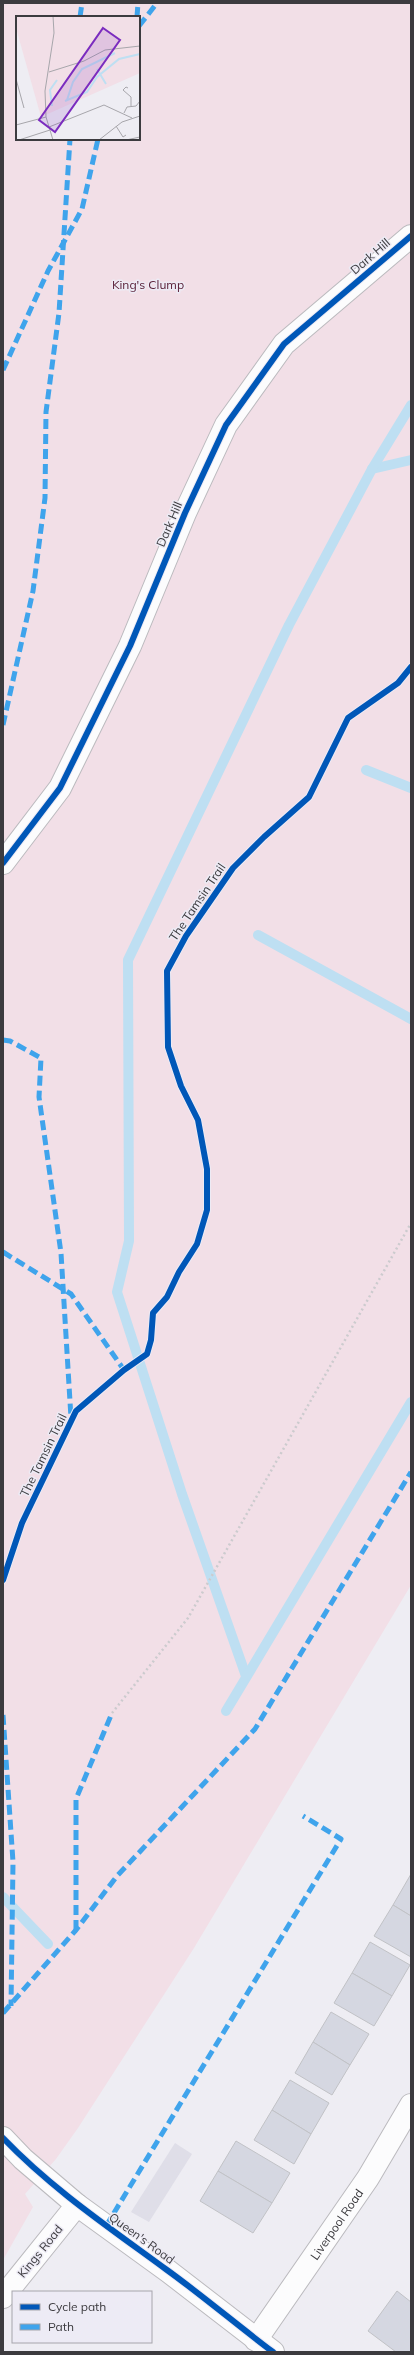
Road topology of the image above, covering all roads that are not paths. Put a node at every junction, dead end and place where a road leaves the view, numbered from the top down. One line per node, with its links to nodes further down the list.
1 (411, 236): 2 (street, Dark Hill)
2 (3, 864)
3 (411, 2105): 7 (street, Liverpool Road)
4 (3, 2138): 5 (street, Queen's Road)
5 (77, 2204): 6 (street, Kings Road); 7 (street, Queen's Road)
6 (3, 2297)
7 (264, 2346)

